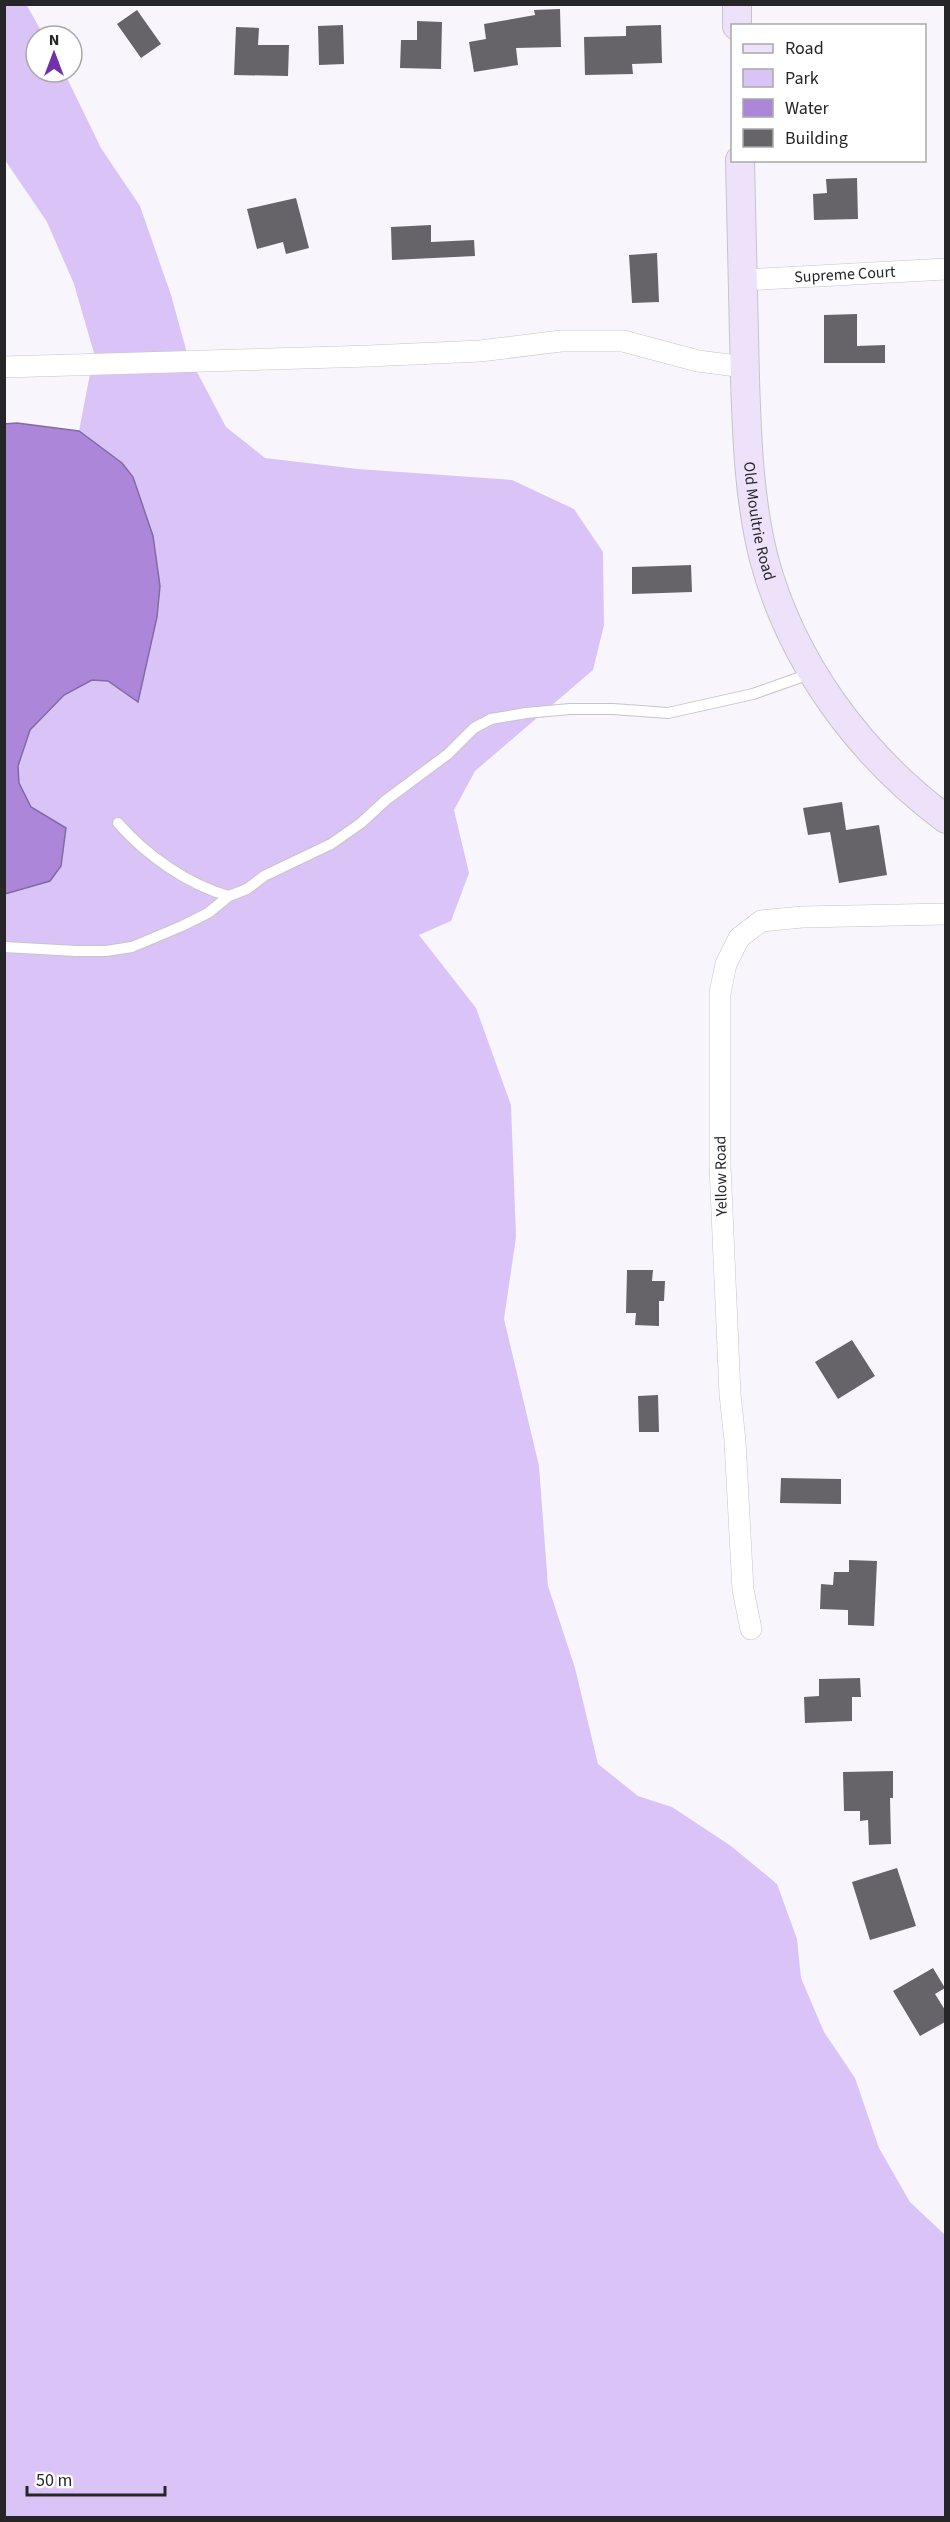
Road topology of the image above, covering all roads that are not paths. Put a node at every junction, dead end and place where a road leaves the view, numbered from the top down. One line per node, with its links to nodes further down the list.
1 (736, 4): 2 (main road)
2 (737, 24)
3 (740, 162): 5 (main road, Old Moultrie Road)
4 (945, 269): 5 (street, Supreme Court)
5 (743, 280): 7 (main road, Old Moultrie Road)
6 (4, 367): 7 (street)
7 (745, 367): 8 (main road, Old Moultrie Road)
8 (811, 670): 9 (main road, Old Moultrie Road); 11 (lane)
9 (945, 819)
10 (118, 823): 11 (lane)
11 (229, 896): 13 (lane)
12 (945, 914): 14 (street, Yellow Road)
13 (4, 947)
14 (751, 1629)

